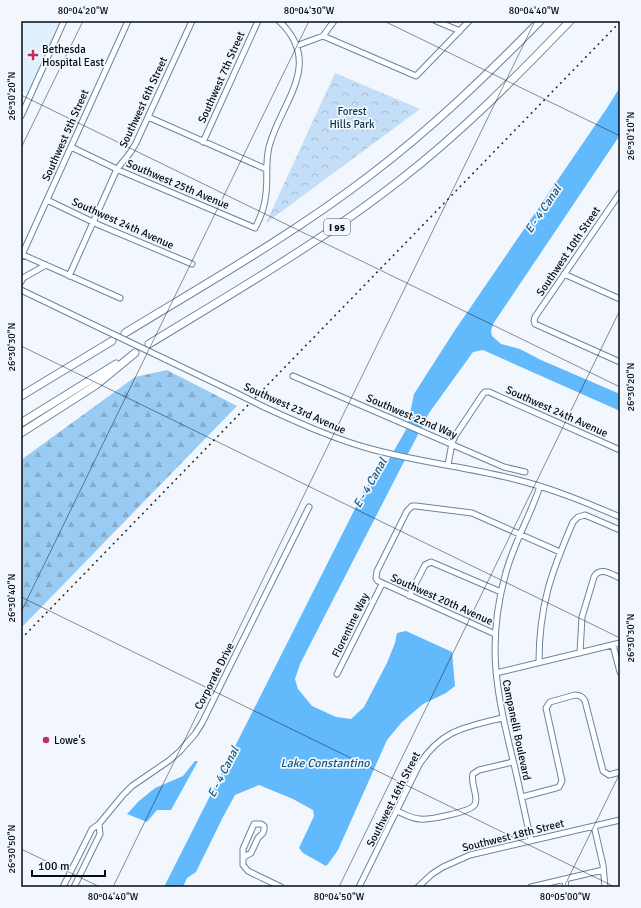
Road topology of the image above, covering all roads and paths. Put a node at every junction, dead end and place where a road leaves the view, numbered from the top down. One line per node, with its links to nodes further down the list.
1 (64, 21): 14 (street)
2 (128, 21): 17 (street, Southwest 5th Street)
3 (192, 21): 15 (street, Southwest 6th Street)
4 (258, 21): 16 (street, Southwest 7th Street)
5 (279, 21): 13 (street)
6 (334, 21): 12 (street)
7 (436, 21): 11 (street)
8 (470, 21): 11 (street)
9 (540, 21): 32 (highway, I 95)
10 (570, 21): 34 (highway, I 95)
11 (460, 31): 12 (street)
12 (323, 36): 13 (street)
13 (296, 46): 19 (street)
14 (21, 116)
15 (148, 118): 16 (street); 18 (street, Southwest 6th Street)
16 (203, 142): 19 (street)
17 (71, 147): 18 (street, Southwest 25th Avenue); 21 (street, Southwest 5th Street)
18 (117, 169): 19 (street, Southwest 25th Avenue); 22 (street, Southwest 6th Street)
19 (266, 169)
20 (620, 193): 26 (street, Southwest 10th Street)
21 (47, 200): 22 (street, Southwest 24th Avenue); 23 (street, Southwest 5th Street)
22 (93, 222): 24 (street, Southwest 24th Avenue); 27 (street, Southwest 6th Street)
23 (21, 255): 25 (street)
24 (192, 264)
25 (46, 265): 27 (street); 28 (street)
26 (564, 274): 31 (street); 35 (street, Southwest 10th Street)
27 (69, 276): 30 (street)
28 (22, 278)
29 (21, 290): 42 (street, Southwest 23rd Avenue, bridge)
30 (120, 298)
31 (620, 299)
32 (125, 333)
33 (112, 341): 37 (highway)
34 (149, 344)
35 (620, 362)
36 (293, 376): 40 (street, Southwest 22nd Way)
37 (21, 396)
38 (21, 423): 39 (highway)
39 (21, 433)
40 (452, 443): 41 (street, Southwest 24th Avenue); 42 (street); 43 (street, Southwest 22nd Way)
41 (620, 450)
42 (448, 465): 44 (street, Southwest 23rd Avenue)
43 (525, 472)
44 (540, 486): 46 (street, Southwest 23rd Avenue); 48 (street, Campanelli Boulevard)
45 (309, 508): 68 (street, Corporate Drive)
46 (620, 517)
47 (620, 530): 49 (street)
48 (520, 534): 49 (street); 51 (street); 52 (street, Campanelli Boulevard)
49 (560, 552): 58 (street)
50 (620, 578): 57 (street)
51 (382, 584): 53 (street, Southwest 20th Avenue); 61 (street, Florentine Way)
52 (501, 592): 53 (street); 54 (street, Campanelli Boulevard)
53 (409, 596): 54 (street, Southwest 20th Avenue)
54 (495, 634): 60 (street, Campanelli Boulevard)
55 (620, 643): 56 (street)
56 (614, 645): 57 (street); 59 (street)
57 (580, 653): 58 (street)
58 (539, 662): 60 (street)
59 (620, 672)
60 (496, 673): 62 (street, Campanelli Boulevard)
61 (336, 674)
62 (502, 718): 63 (street, Campanelli Boulevard); 66 (street, Southwest 16th Street)
63 (513, 762): 65 (street, Campanelli Boulevard); 66 (street)
64 (620, 772): 65 (street)
65 (522, 797): 70 (street, Campanelli Boulevard)
66 (397, 811): 77 (street, Southwest 16th Street)
67 (620, 820): 69 (street, Southwest 18th Street)
68 (99, 824): 74 (street, Corporate Drive); 75 (street, Corporate Drive)
69 (594, 826): 70 (street, Southwest 18th Street); 72 (street)
70 (531, 840): 78 (street, Southwest 18th Street)
71 (244, 857): 71 (street); 76 (street)
72 (604, 870): 73 (street); 81 (street)
73 (566, 879): 79 (street); 80 (street)
74 (63, 887)
75 (74, 887)
76 (281, 887)
77 (359, 887)
78 (418, 887)
79 (530, 887)
80 (565, 887)
81 (605, 887)

